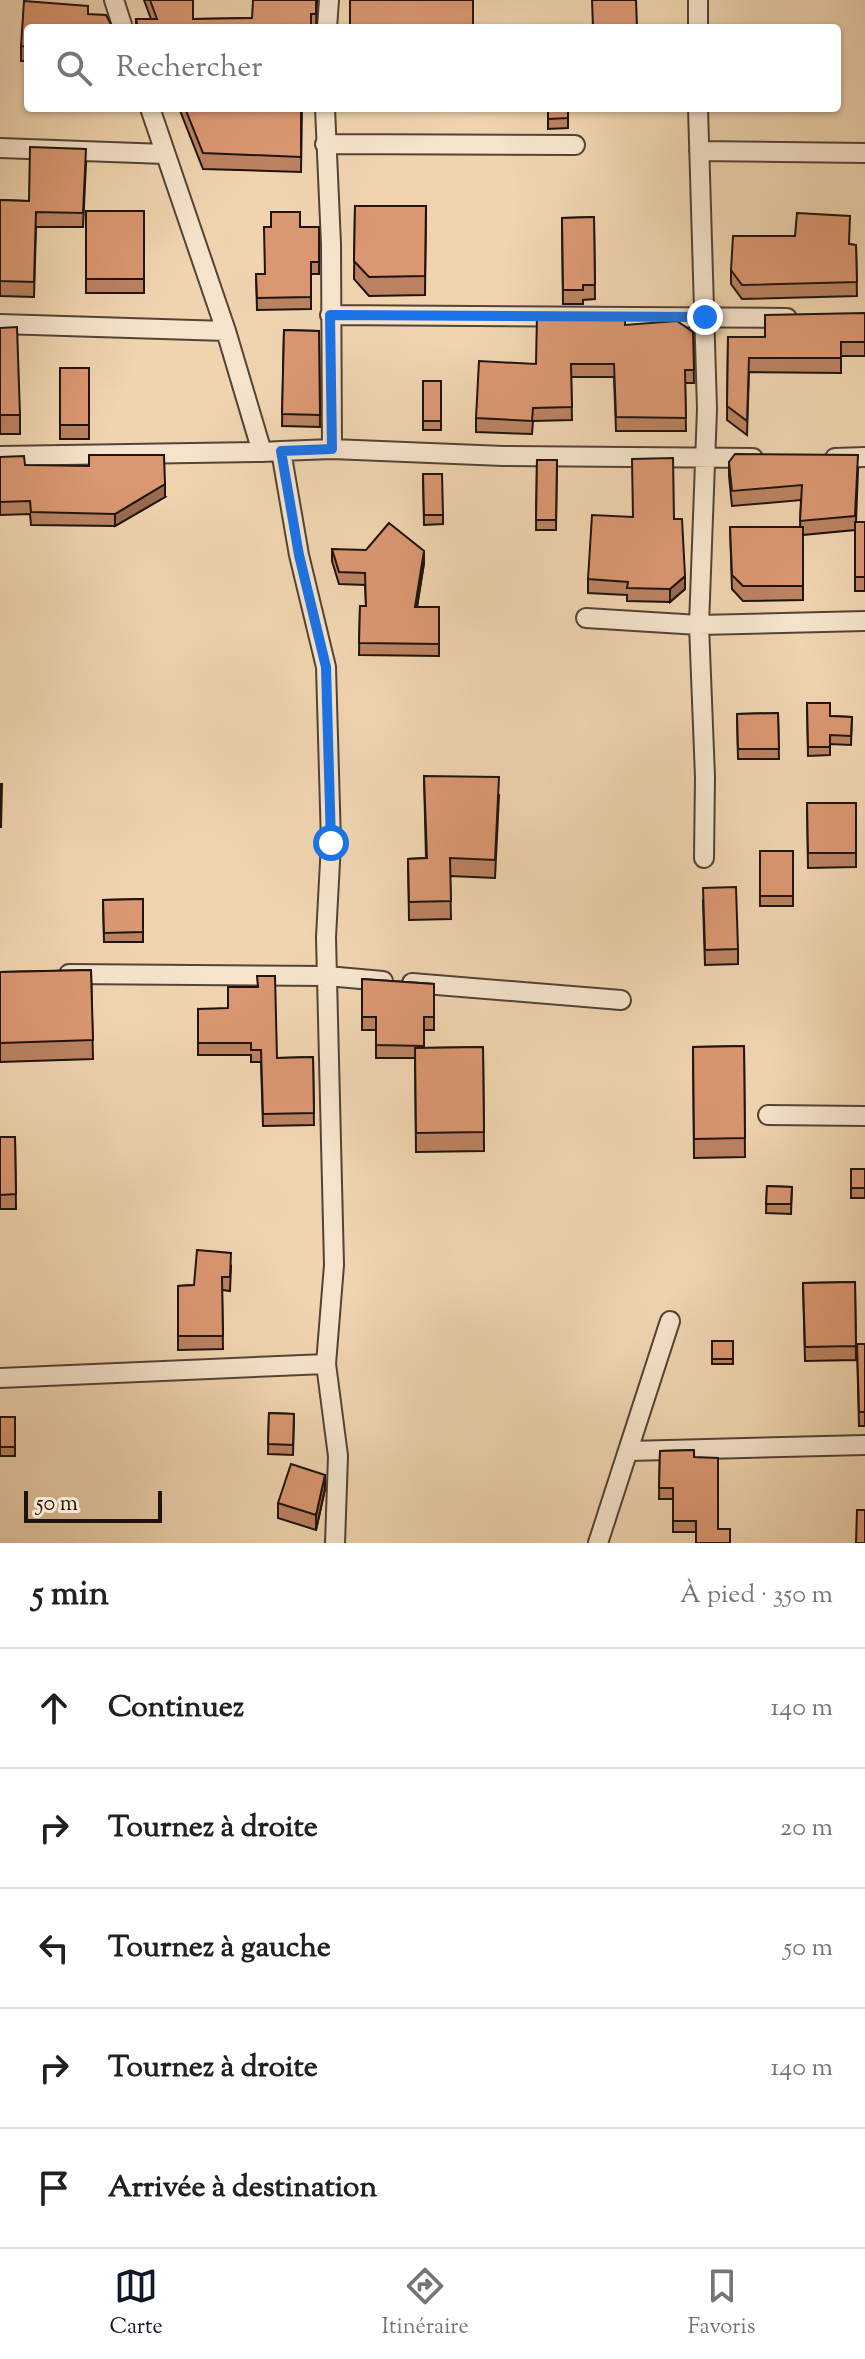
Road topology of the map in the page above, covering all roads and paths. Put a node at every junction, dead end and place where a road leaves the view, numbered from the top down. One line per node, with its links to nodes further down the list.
1 (114, 0): 4 (street)
2 (329, 0): 5 (street)
3 (698, 0): 6 (street)
4 (122, 24)
5 (327, 24)
6 (698, 24)
7 (151, 112): 15 (street)
8 (325, 112): 10 (street)
9 (698, 112): 13 (street)
10 (325, 144): 11 (street); 16 (street)
11 (575, 145)
12 (0, 148): 15 (street)
13 (699, 151): 14 (street); 17 (street)
14 (865, 153)
15 (165, 154): 20 (street)
16 (330, 315): 17 (street); 21 (street)
17 (705, 317): 18 (street); 27 (street)
18 (807, 318)
19 (0, 324): 20 (street)
20 (226, 331): 22 (street)
21 (332, 449): 22 (street); 27 (street)
22 (272, 451): 23 (street); 33 (street)
23 (0, 456)
24 (865, 457): 26 (street)
25 (769, 458): 27 (street)
26 (817, 458)
27 (705, 459): 30 (street)
28 (586, 618): 30 (street)
29 (865, 621): 30 (street)
30 (699, 625): 31 (street)
31 (704, 858)
32 (47, 974): 33 (street)
33 (327, 976): 34 (street); 38 (street)
34 (621, 1000)
35 (768, 1115): 36 (street)
36 (865, 1116)
37 (670, 1321): 41 (street)
38 (326, 1364): 39 (street); 42 (street)
39 (0, 1378)
40 (865, 1445): 41 (street)
41 (629, 1451): 43 (street)
42 (335, 1543)
43 (598, 1543)

